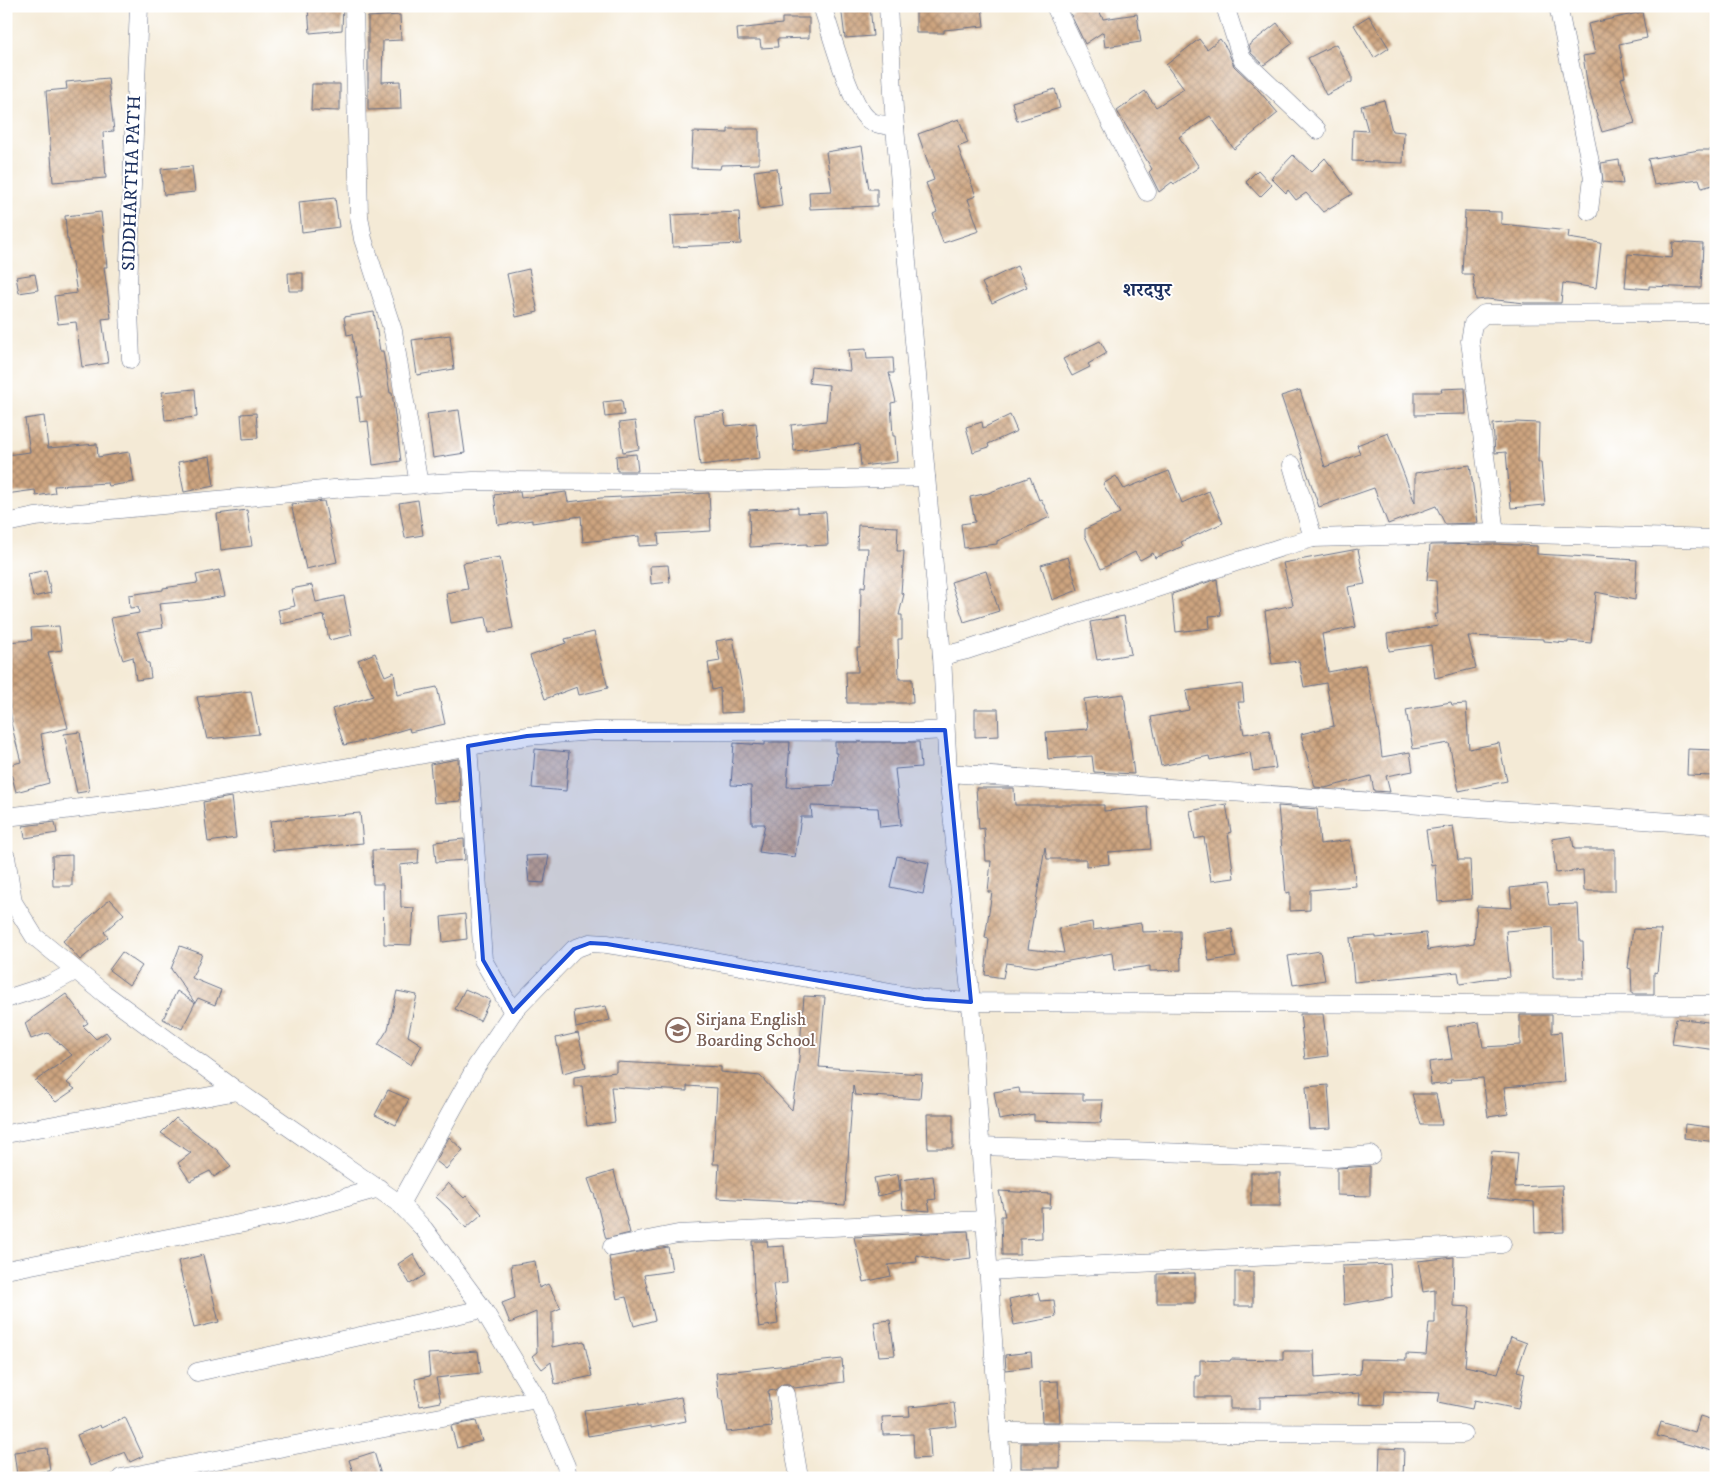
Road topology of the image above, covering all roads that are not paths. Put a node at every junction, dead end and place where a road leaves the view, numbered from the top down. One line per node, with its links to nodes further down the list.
1 (139, 6): 13 (street, SIDDHARTHA PATH)
2 (354, 6): 16 (street)
3 (822, 6): 8 (street)
4 (888, 6): 8 (street)
5 (1055, 6): 10 (street)
6 (1225, 6): 9 (street)
7 (1558, 6): 11 (street)
8 (895, 126): 15 (street)
9 (1317, 130)
10 (1147, 192)
11 (1589, 211)
12 (1716, 313): 18 (street)
13 (131, 359)
14 (1292, 465): 19 (street)
15 (926, 477): 16 (street); 21 (street)
16 (419, 485): 17 (street)
17 (6, 523)
18 (1495, 533): 19 (street); 20 (street)
19 (1313, 538): 21 (street)
20 (1716, 539)
21 (942, 656): 22 (street)
22 (945, 730): 23 (street); 24 (street)
23 (468, 746): 25 (street); 33 (street)
24 (948, 773): 26 (street); 31 (street)
25 (6, 817)
26 (1716, 825)
27 (6, 857): 28 (street)
28 (8, 882): 29 (street)
29 (76, 971): 30 (street); 34 (street)
30 (6, 999)
31 (971, 1002): 32 (street); 33 (street); 36 (street)
32 (1716, 1005)
33 (513, 1012): 39 (street)
34 (237, 1091): 35 (street); 38 (street)
35 (6, 1134)
36 (980, 1146): 37 (street); 40 (street)
37 (1371, 1155)
38 (379, 1188): 39 (street); 43 (street)
39 (400, 1204): 45 (street)
40 (985, 1220): 42 (street); 44 (street)
41 (1502, 1244): 44 (street)
42 (612, 1247)
43 (6, 1270)
44 (988, 1271): 49 (street)
45 (483, 1309): 46 (street); 48 (street)
46 (197, 1372)
47 (785, 1394): 53 (street)
48 (537, 1399): 51 (street); 52 (street)
49 (999, 1432): 50 (street); 54 (street)
50 (1463, 1434)
51 (120, 1478)
52 (568, 1478)
53 (799, 1478)
54 (1002, 1478)

